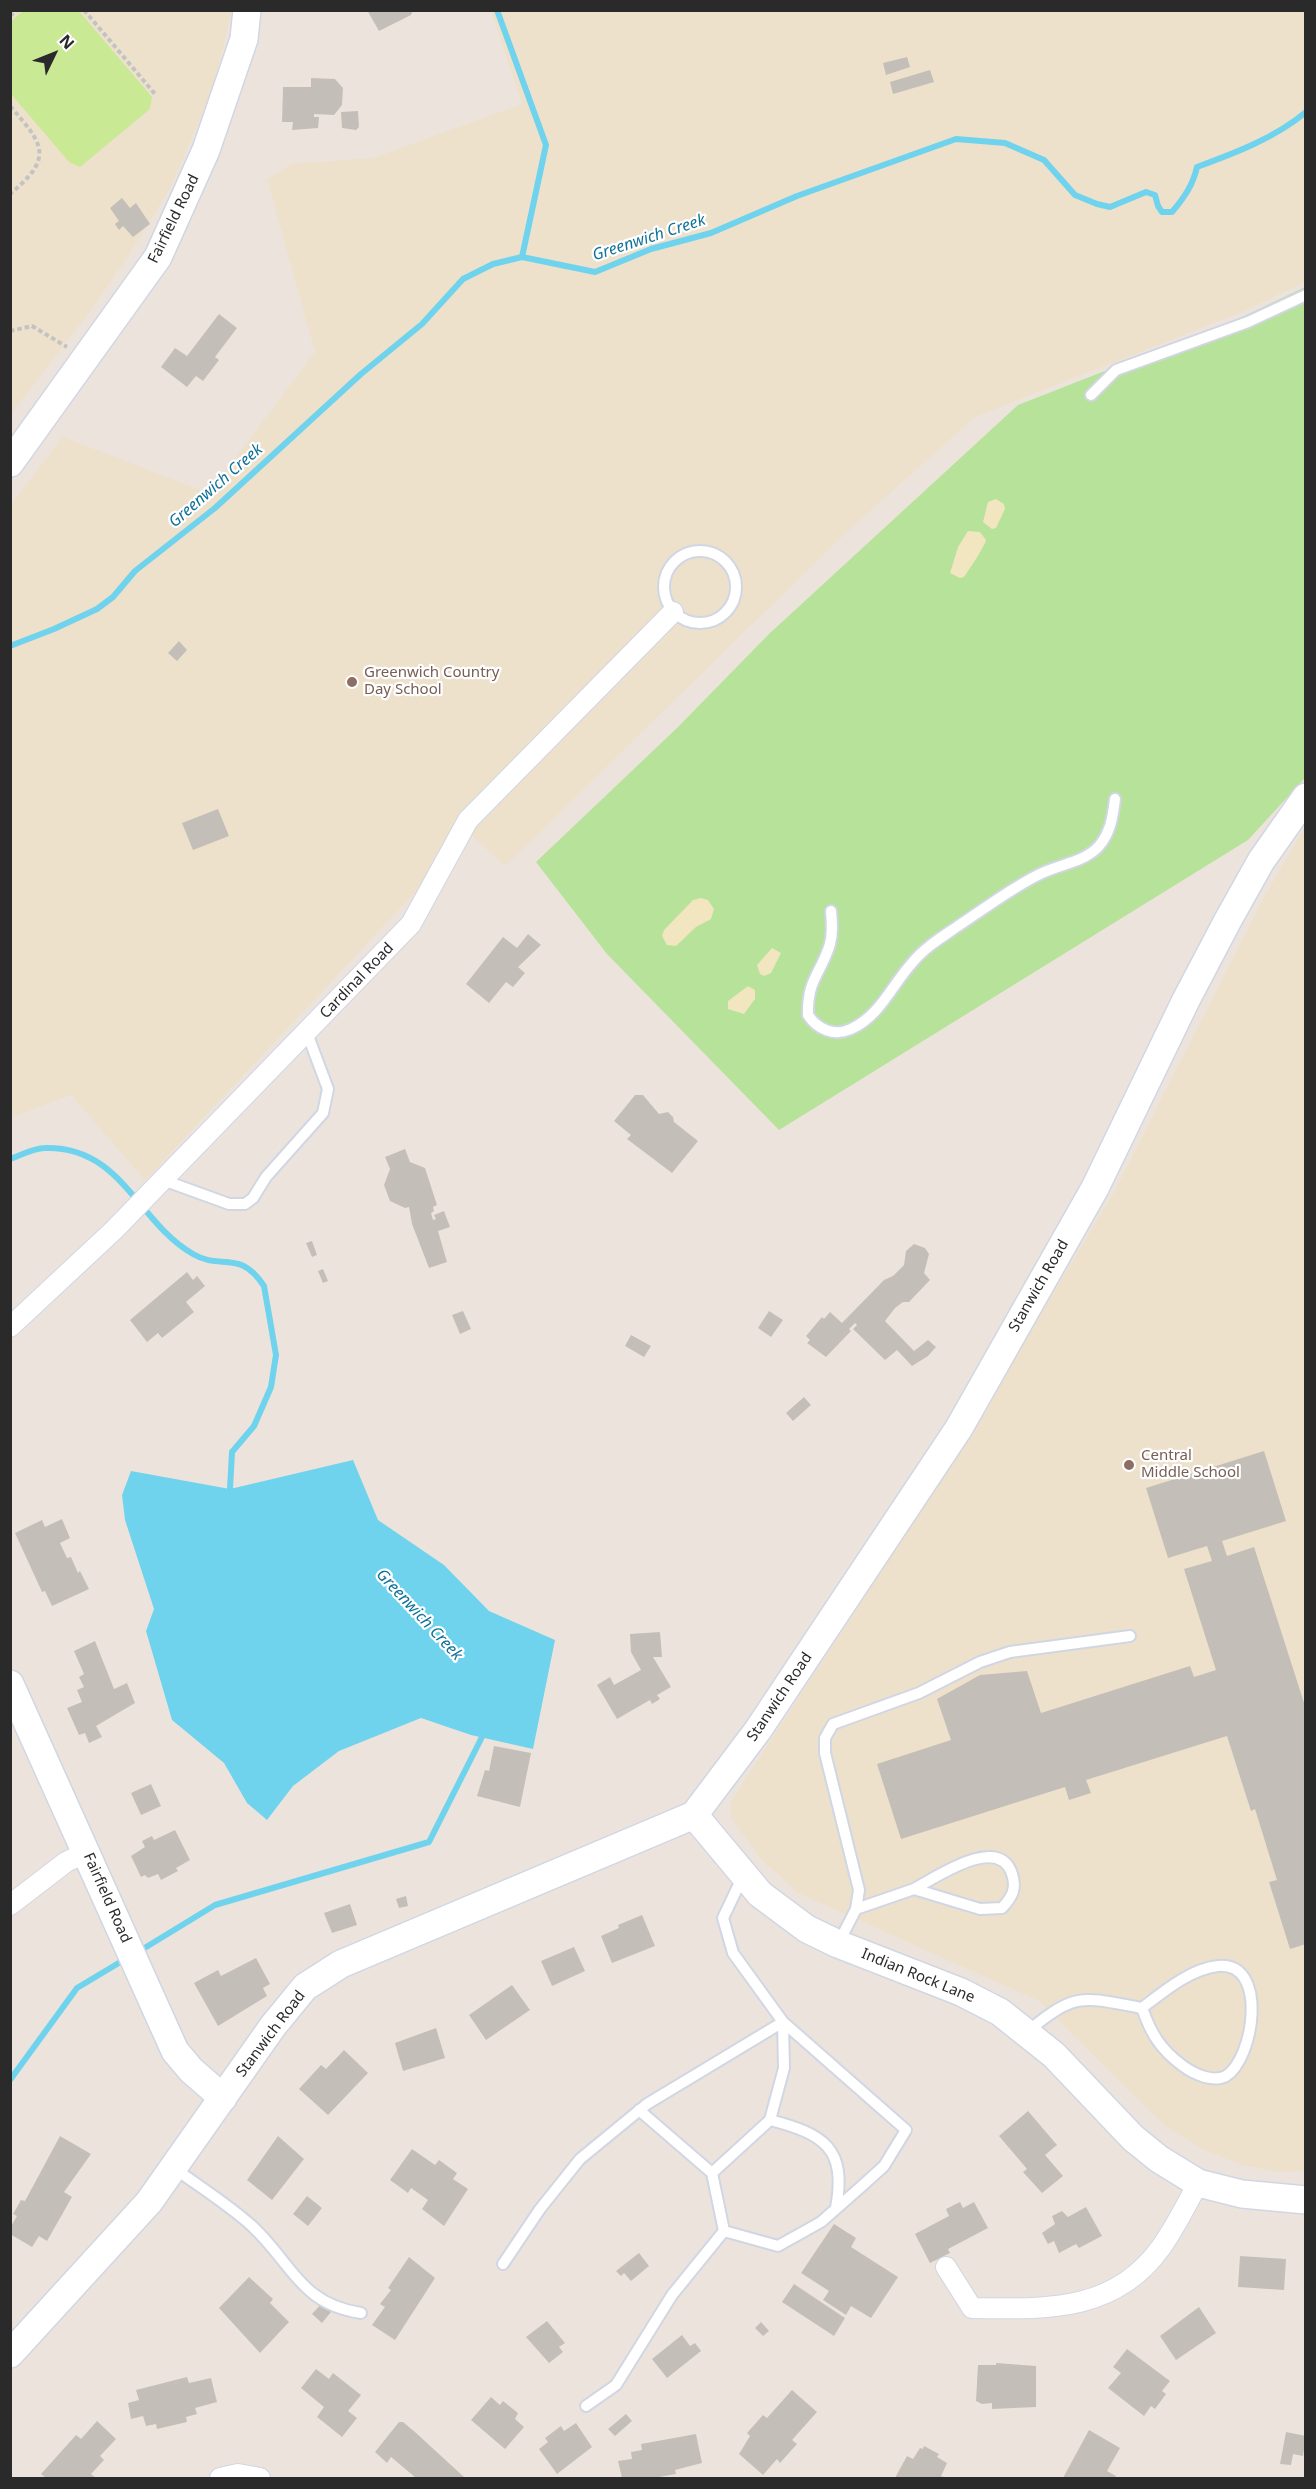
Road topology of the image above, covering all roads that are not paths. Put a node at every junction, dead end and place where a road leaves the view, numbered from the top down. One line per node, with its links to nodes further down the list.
1 (248, 10): 4 (street, Fairfield Road)
2 (1305, 296): 3 (lane)
3 (1091, 395)
4 (10, 463)
5 (673, 612): 5 (lane); 9 (street, Cardinal Road)
6 (1305, 797): 14 (street, Stanwich Road)
7 (1116, 799): 8 (lane)
8 (831, 911)
9 (307, 1033): 10 (street, Cardinal Road); 10 (lane)
10 (163, 1180): 11 (street, Cardinal Road)
11 (10, 1327)
12 (1130, 1636): 19 (lane)
13 (10, 1684): 15 (street, Fairfield Road)
14 (694, 1815): 16 (street, Indian Rock Lane); 24 (street, Stanwich Road)
15 (87, 1852): 18 (street); 24 (street, Fairfield Road)
16 (743, 1876): 20 (street, Indian Rock Lane); 22 (lane)
17 (914, 1889): 17 (lane); 19 (lane)
18 (10, 1905)
19 (856, 1909): 20 (lane)
20 (838, 1944): 23 (street, Indian Rock Lane)
21 (1142, 2008): 21 (lane); 23 (lane)
22 (783, 2022): 25 (lane); 26 (lane); 31 (lane)
23 (1027, 2032): 29 (street, Indian Rock Lane)
24 (223, 2098): 27 (street, Stanwich Road)
25 (639, 2110): 28 (lane); 33 (lane)
26 (770, 2120): 28 (lane); 31 (lane)
27 (174, 2168): 35 (lane); 36 (street, Stanwich Road)
28 (712, 2174): 32 (lane)
29 (1198, 2183): 30 (street, Indian Rock Lane); 34 (street)
30 (1305, 2200)
31 (836, 2208): 32 (lane)
32 (724, 2231): 37 (lane)
33 (503, 2264)
34 (946, 2267)
35 (361, 2313)
36 (10, 2354)
37 (586, 2406)
38 (220, 2478): 39 (street)
39 (261, 2478)

